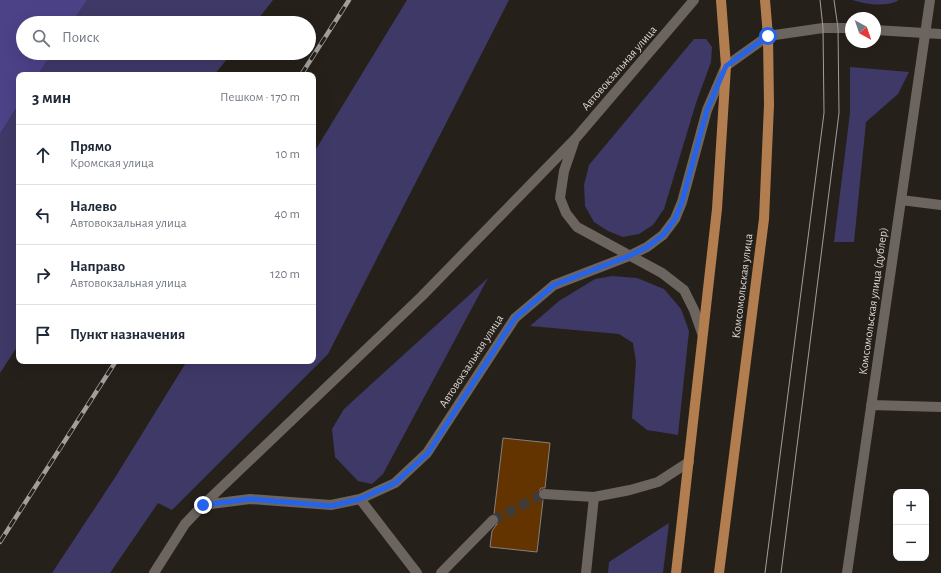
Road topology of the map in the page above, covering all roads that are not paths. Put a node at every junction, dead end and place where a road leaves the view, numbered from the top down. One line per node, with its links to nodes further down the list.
1 (694, 0): 11 (street, Автовокзальная улица)
2 (721, 0): 10 (main road)
3 (765, 0): 9 (main road, Комсомольская улица)
4 (930, 0): 7 (street, Комсомольская улица (дублер))
5 (845, 28): 9 (street)
6 (881, 30): 7 (street)
7 (925, 32): 8 (street); 12 (street, Комсомольская улица (дублер))
8 (941, 34)
9 (768, 36): 10 (street); 29 (main road, Комсомольская улица)
10 (726, 66): 14 (street, Автовокзальная улица); 15 (main road)
11 (576, 138): 14 (street); 22 (street, Автовокзальная улица)
12 (901, 200): 13 (street); 16 (street, Комсомольская улица (дублер))
13 (941, 205)
14 (629, 256): 15 (street); 21 (street, Автовокзальная улица)
15 (702, 333): 18 (main road)
16 (871, 405): 17 (street); 30 (street, Комсомольская улица (дублер))
17 (941, 407)
18 (689, 462): 20 (street); 28 (main road)
19 (544, 494): 20 (street)
20 (594, 497): 27 (street)
21 (360, 499): 22 (street, Автовокзальная улица); 25 (street)
22 (203, 505): 24 (street, Автовокзальная улица)
23 (493, 520): 26 (street)
24 (154, 573)
25 (417, 573)
26 (441, 573)
27 (586, 573)
28 (676, 573)
29 (719, 573)
30 (847, 573)

